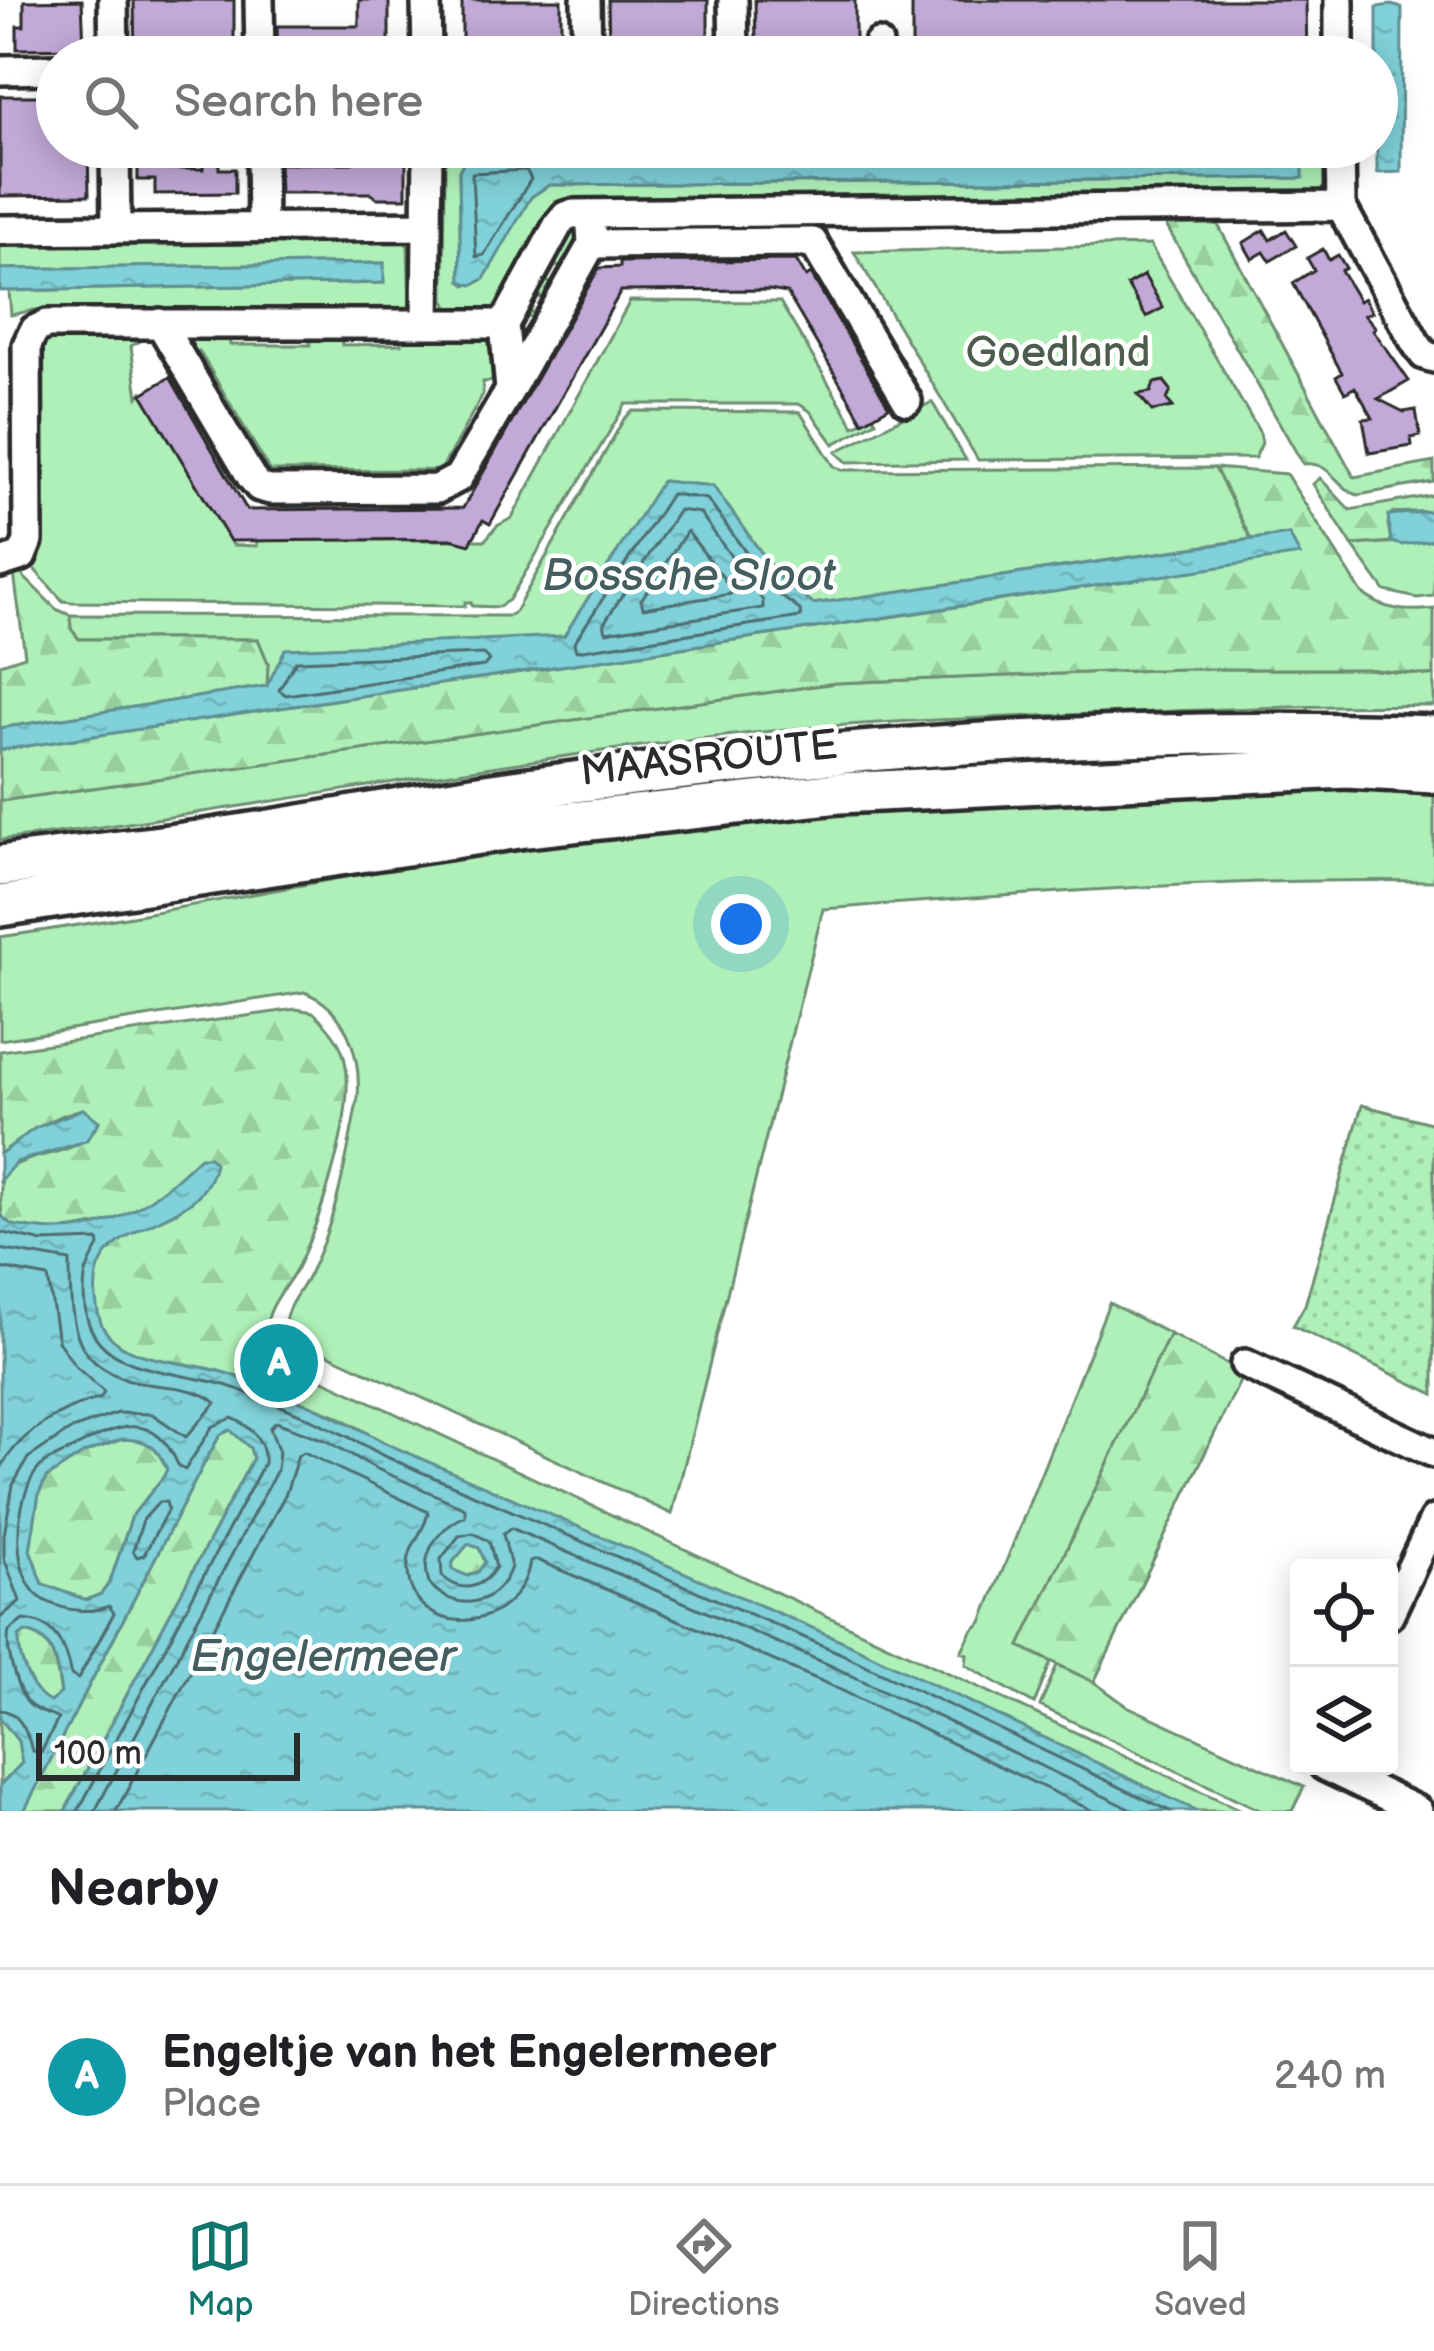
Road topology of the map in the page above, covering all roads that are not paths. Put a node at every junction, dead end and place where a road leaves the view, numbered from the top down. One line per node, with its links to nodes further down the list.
1 (113, 0): 7 (street)
2 (260, 0): 8 (street)
3 (427, 0): 9 (street)
4 (586, 0): 10 (street)
5 (733, 0): 11 (street)
6 (1339, 0): 12 (street)
7 (114, 36)
8 (260, 36)
9 (427, 36)
10 (587, 36)
11 (734, 36)
12 (1339, 36)
13 (0, 70): 14 (street)
14 (36, 70)
15 (115, 168): 23 (street)
16 (261, 168): 22 (street)
17 (428, 168): 21 (street)
18 (1340, 168): 19 (street)
19 (1341, 206): 20 (street); 29 (street)
20 (591, 212): 25 (street); 28 (street)
21 (427, 226): 22 (street); 26 (street)
22 (262, 227): 23 (street)
23 (116, 229): 24 (street)
24 (0, 230)
25 (592, 244): 30 (street); 31 (street)
26 (426, 322): 27 (street); 28 (street)
27 (160, 323): 30 (street); 32 (street)
28 (504, 324): 30 (street)
29 (1434, 358)
30 (510, 390)
31 (908, 400)
32 (0, 562)
33 (1434, 736): 35 (highway, MAASROUTE)
34 (1434, 772): 36 (highway, MAASROUTE)
35 (0, 866)
36 (0, 906)
37 (1245, 1364): 38 (street)
38 (1434, 1453)
39 (1434, 1520): 40 (street)
40 (1398, 1596)
41 (1343, 1775): 42 (street)
42 (1418, 1811)

